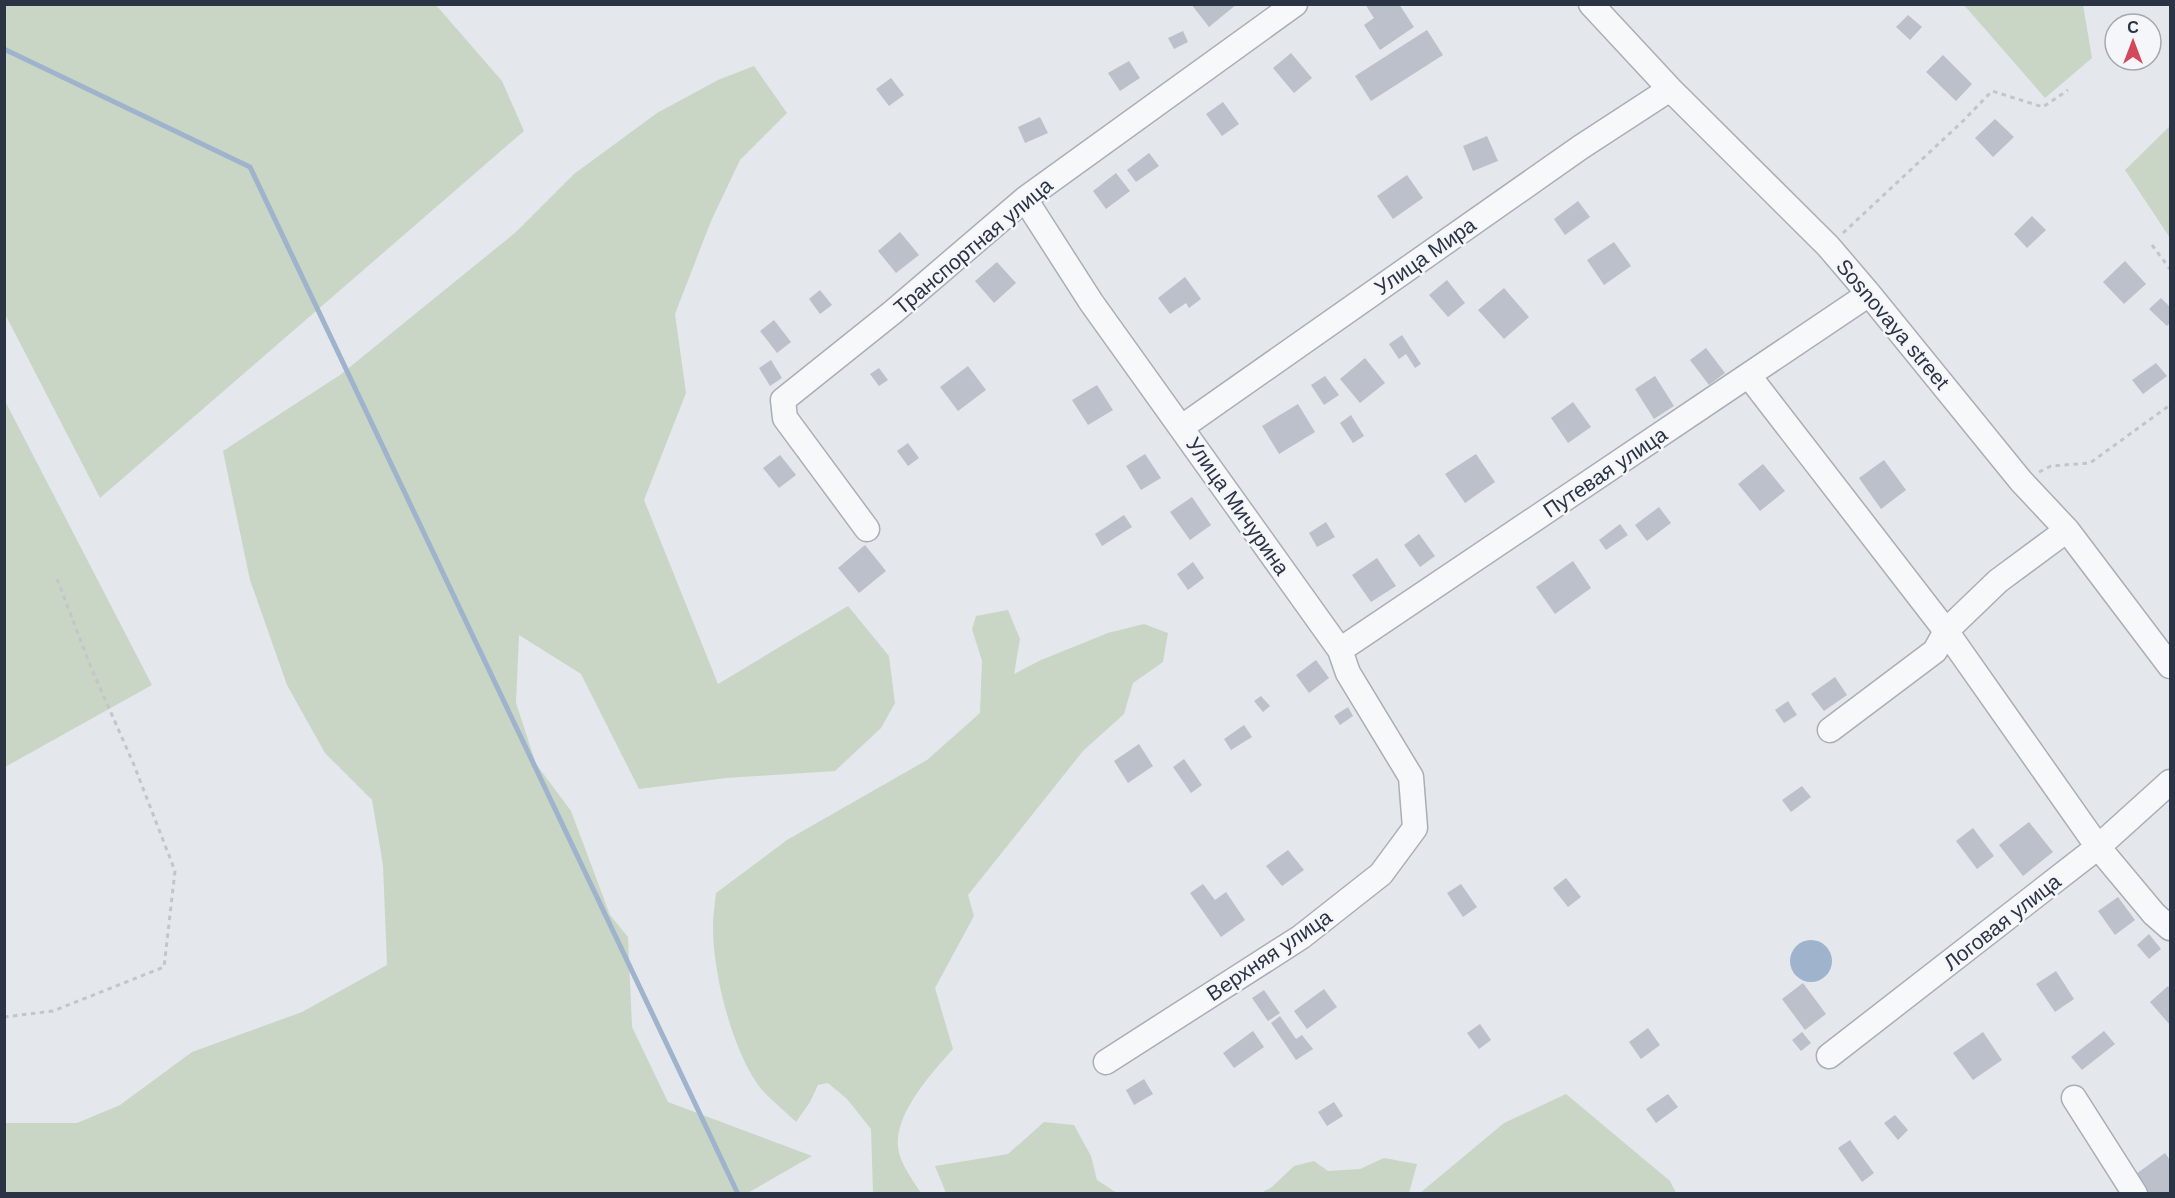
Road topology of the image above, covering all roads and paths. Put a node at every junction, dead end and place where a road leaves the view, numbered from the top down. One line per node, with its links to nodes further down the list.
1 (1295, 4): 5 (street, Транспортная улица)
2 (1591, 4): 3 (street, Sosnovaya street)
3 (1671, 89): 7 (street, Sosnovaya street); 12 (street, Улица Мира)
4 (2068, 90): 7 (path)
5 (1025, 199): 12 (street, Улица Мичурина); 14 (street, Транспортная улица)
6 (2152, 245): 8 (path)
7 (1828, 246): 9 (street, Sosnovaya street)
8 (2170, 268)
9 (1869, 294): 10 (street, Путевая улица); 13 (street, Sosnovaya street)
10 (1749, 376): 17 (street); 18 (street, Путевая улица)
11 (2170, 405): 13 (path)
12 (1182, 427): 18 (street, Улица Мичурина)
13 (2021, 481): 15 (street, Sosnovaya street)
14 (867, 529)
15 (2067, 530): 17 (street); 19 (street, Sosnovaya street)
16 (56, 576): 25 (path)
17 (1946, 631): 20 (street); 23 (street)
18 (1340, 650): 22 (street, Улица Мичурина)
19 (2170, 666)
20 (1830, 730)
21 (2170, 782): 23 (street, Логовая улица)
22 (1415, 828): 27 (street, Верхняя улица)
23 (2098, 847): 24 (street); 26 (street, Логовая улица)
24 (2170, 928)
25 (4, 1017)
26 (1829, 1056)
27 (1106, 1062)
28 (2074, 1098): 29 (street)
29 (2135, 1194)

